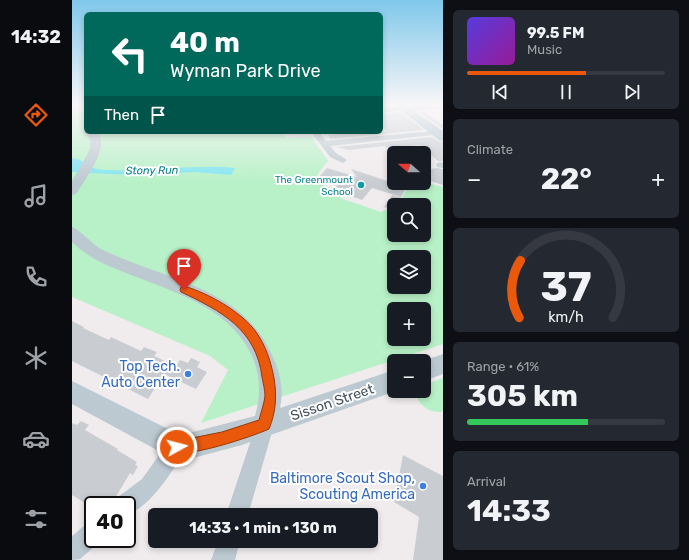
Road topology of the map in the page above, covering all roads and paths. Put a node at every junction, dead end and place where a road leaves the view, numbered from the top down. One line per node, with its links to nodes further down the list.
1 (89, 134): 6 (street)
2 (316, 134): 4 (street)
3 (441, 134): 4 (street)
4 (324, 144): 5 (street)
5 (343, 160)
6 (72, 191)
7 (72, 232): 12 (street)
8 (443, 364): 9 (street)
9 (431, 368)
10 (387, 383): 12 (street, Sisson Street)
11 (72, 392): 13 (street)
12 (265, 425): 13 (street, Sisson Street); 15 (street)
13 (177, 447): 14 (street)
14 (136, 497)
15 (239, 508)
16 (84, 541): 18 (street)
17 (227, 548): 19 (street)
18 (72, 551)
19 (223, 560)

